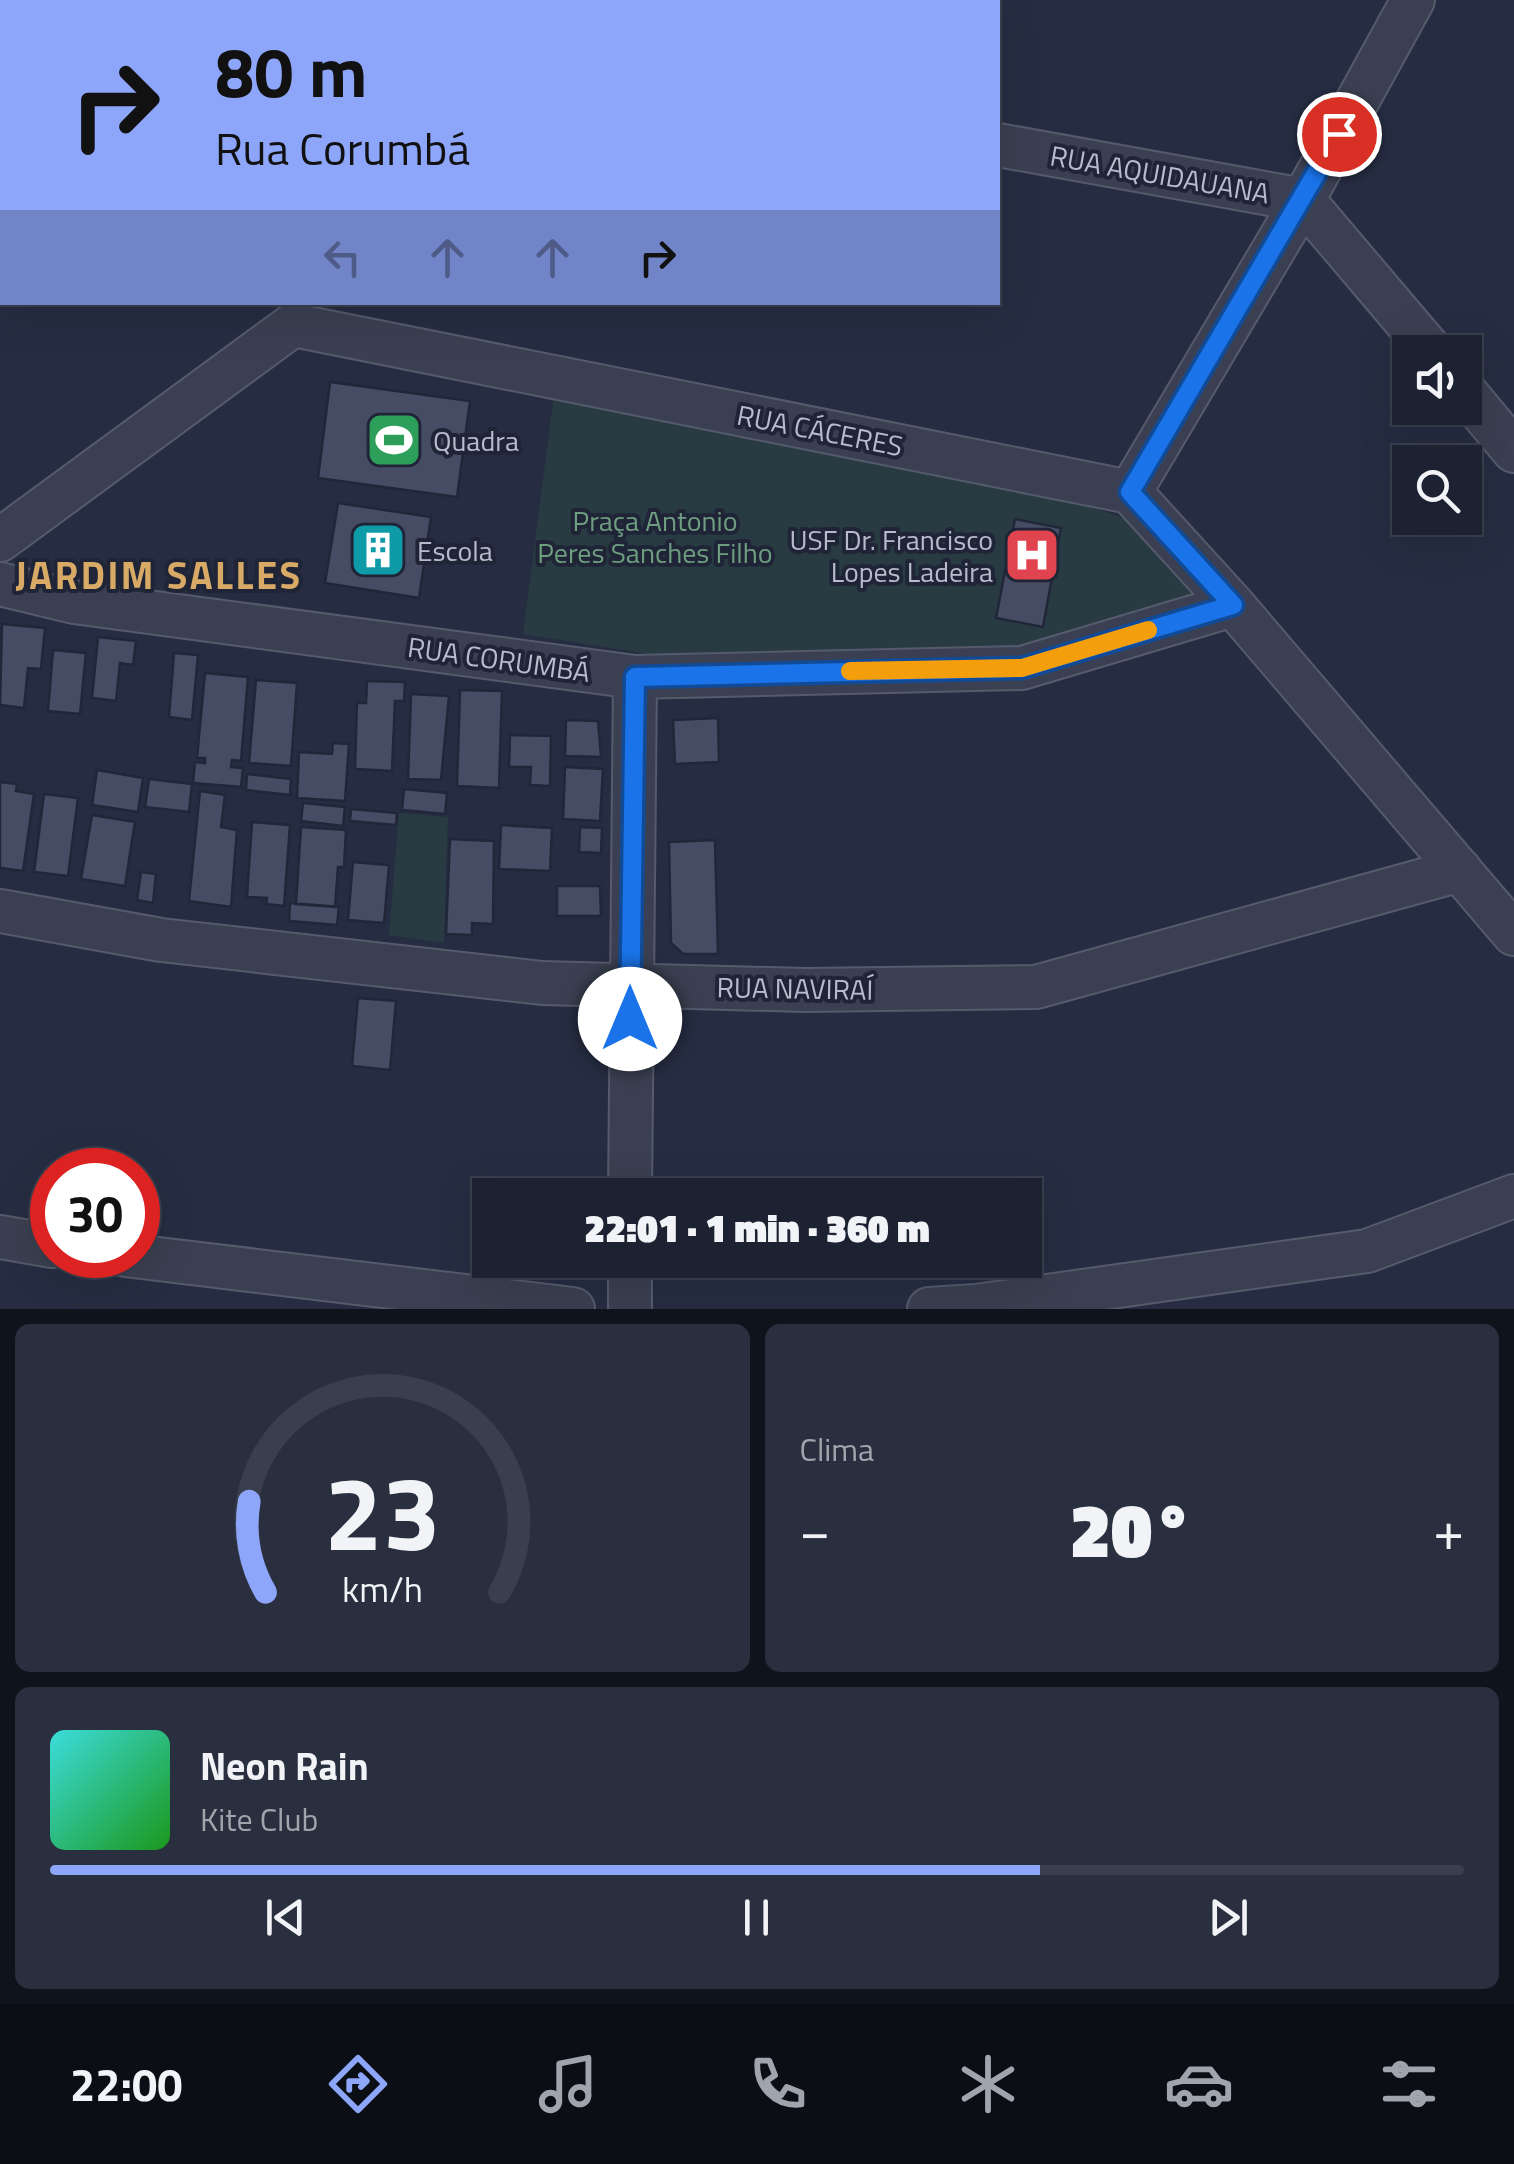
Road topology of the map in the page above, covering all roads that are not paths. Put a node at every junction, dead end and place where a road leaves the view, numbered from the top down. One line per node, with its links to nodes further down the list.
1 (1411, 1): 3 (street)
2 (1000, 145): 3 (street, RUA AQUIDAUANA)
3 (1303, 200): 5 (street, RUA AQUIDAUANA); 8 (street)
4 (292, 314): 8 (street, RUA CÁCERES); 9 (street, RUA CÁCERES)
5 (1418, 335)
6 (1482, 412): 7 (street)
7 (1514, 450)
8 (1130, 492): 11 (street)
9 (0, 540)
10 (0, 584): 12 (street, RUA CORUMBÁ)
11 (1233, 605): 12 (street, RUA CORUMBÁ); 13 (street)
12 (635, 677): 16 (street)
13 (1460, 870): 15 (street); 16 (street, RUA NAVIRAÍ)
14 (0, 911): 16 (street, RUA NAVIRAÍ)
15 (1514, 934)
16 (630, 984): 17 (street)
17 (630, 1178)
18 (1514, 1196): 25 (street)
19 (0, 1238): 20 (street)
20 (30, 1243)
21 (160, 1259): 23 (street)
22 (630, 1278): 24 (street)
23 (573, 1309)
24 (630, 1309)
25 (929, 1309)

